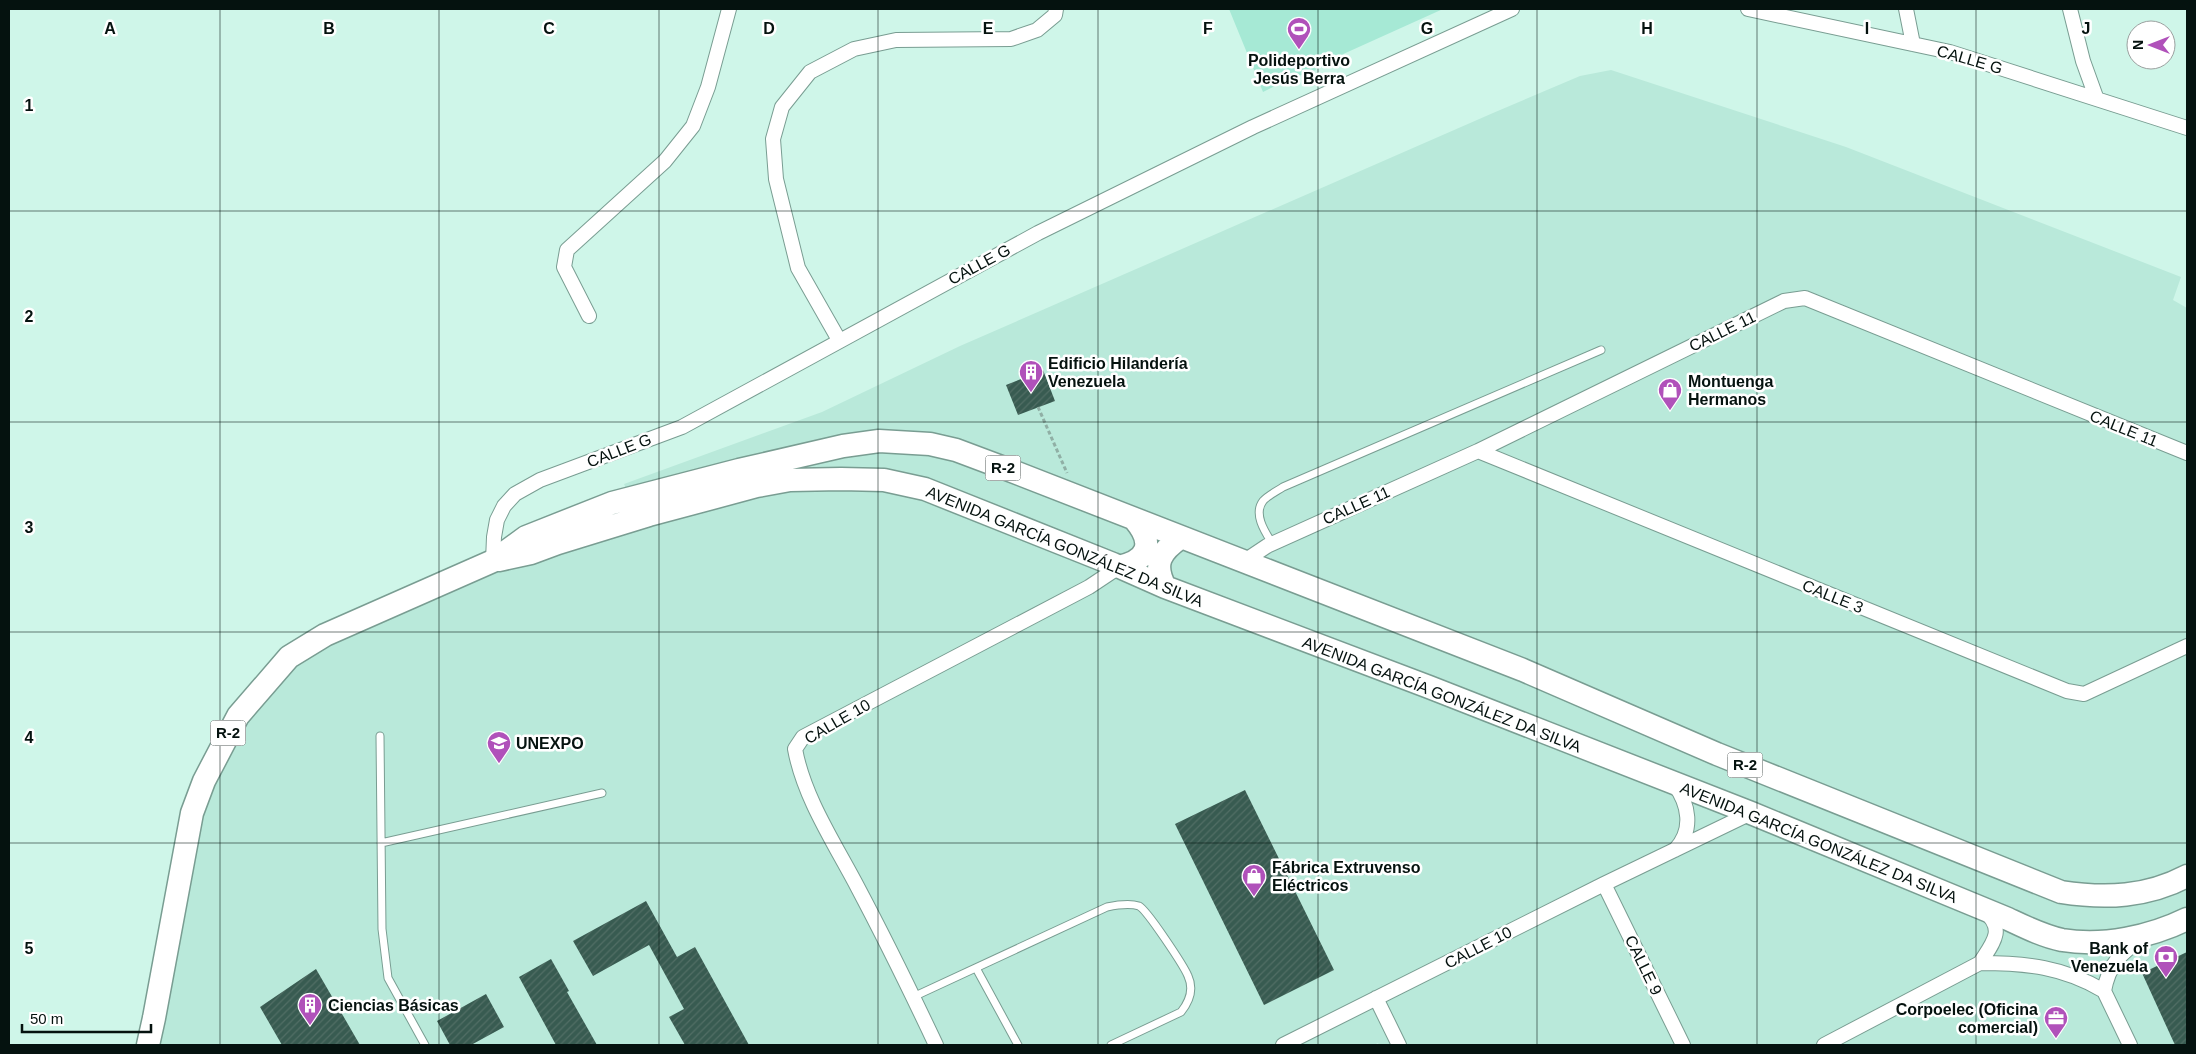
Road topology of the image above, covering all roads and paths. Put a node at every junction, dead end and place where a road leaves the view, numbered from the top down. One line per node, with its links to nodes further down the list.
1 (729, 9): 10 (street)
2 (1056, 9): 11 (street)
3 (1512, 9): 11 (street, CALLE G)
4 (1748, 9): 7 (street, CALLE G)
5 (1906, 9): 7 (street)
6 (2070, 9): 8 (street)
7 (1913, 44): 8 (street, CALLE G)
8 (2096, 97): 9 (street, CALLE G)
9 (2187, 128)
10 (589, 316)
11 (839, 340): 20 (street, CALLE G)
12 (1601, 350): 19 (lane)
13 (1038, 407): 16 (path)
14 (1478, 451): 15 (street, CALLE 11); 19 (street, CALLE 11); 25 (street, CALLE 3)
15 (2187, 453)
16 (1080, 498): 17 (main road, R-2); 20 (main road, R-2)
17 (1135, 520): 18 (main road, R-2); 22 (main road)
18 (1180, 538): 21 (main road, R-2); 24 (main road)
19 (1269, 544): 21 (street, CALLE 11); 23 (street)
20 (493, 561): 22 (main road, AVENIDA GARCÍA GONZÁLEZ DA SILVA / R-2); 42 (main road, R-2)
21 (1243, 562): 23 (main road, R-2)
22 (1119, 567): 24 (main road, AVENIDA GARCÍA GONZÁLEZ DA SILVA / R-2); 40 (street, CALLE 10)
23 (1266, 571): 32 (main road, R-2)
24 (1164, 587): 27 (main road, AVENIDA GARCÍA GONZÁLEZ DA SILVA / R-2)
25 (2187, 646)
26 (380, 736): 30 (lane)
27 (1672, 782): 29 (main road, AVENIDA GARCÍA GONZÁLEZ DA SILVA / R-2); 31 (street)
28 (602, 793): 30 (lane)
29 (1751, 813): 31 (street, CALLE 10); 34 (main road, AVENIDA GARCÍA GONZÁLEZ DA SILVA / R-2)
30 (381, 843): 43 (lane)
31 (1674, 850): 33 (street, CALLE 10)
32 (2187, 876)
33 (1604, 884): 41 (street, CALLE 10); 49 (street, CALLE 9)
34 (1981, 908): 36 (main road, AVENIDA GARCÍA GONZÁLEZ DA SILVA / R-2); 37 (street)
35 (2187, 919): 36 (main road, AVENIDA GARCÍA GONZÁLEZ DA SILVA / R-2)
36 (2156, 931): 39 (street)
37 (1980, 963): 39 (street); 50 (street)
38 (976, 968): 40 (lane); 45 (lane); 46 (lane)
39 (2104, 991): 51 (street)
40 (913, 997): 44 (street, CALLE 10)
41 (1376, 998): 47 (street, CALLE 10); 48 (street)
42 (148, 1045)
43 (425, 1045)
44 (936, 1045)
45 (1018, 1045)
46 (1111, 1045)
47 (1283, 1045)
48 (1399, 1045)
49 (1684, 1045)
50 (1824, 1045)
51 (2130, 1045)

